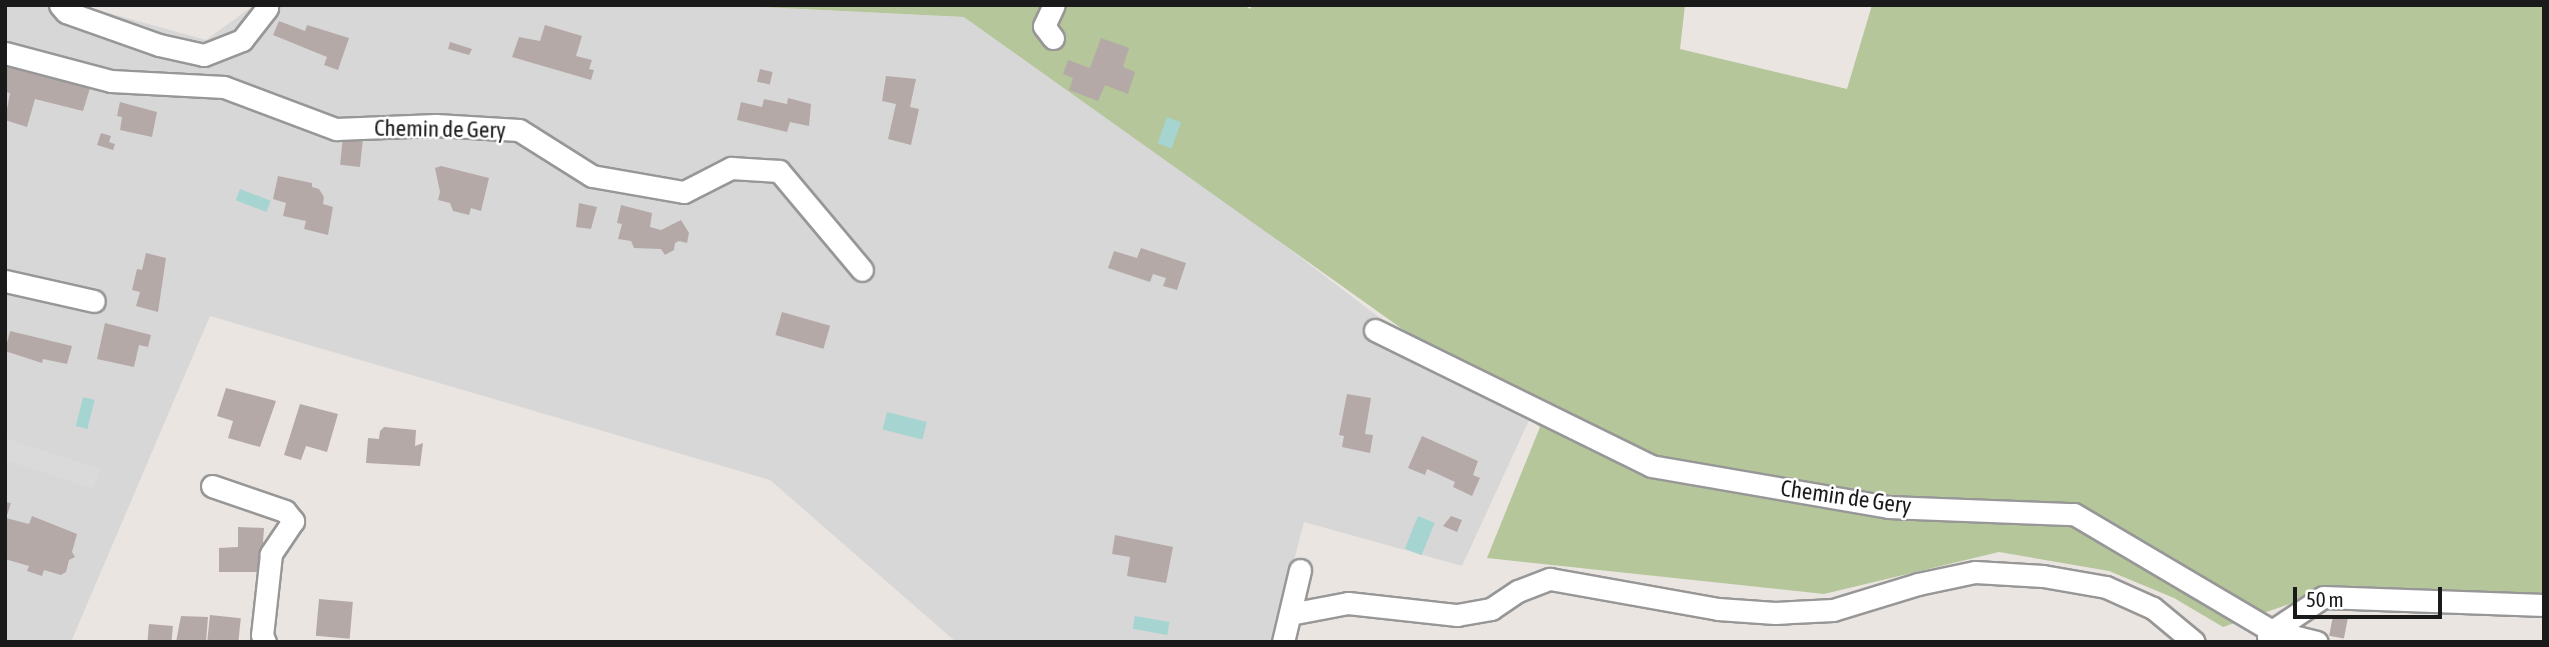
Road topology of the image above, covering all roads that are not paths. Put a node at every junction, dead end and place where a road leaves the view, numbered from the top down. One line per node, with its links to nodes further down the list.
1 (60, 5): 3 (street)
2 (1054, 5): 4 (street)
3 (267, 8)
4 (1054, 38)
5 (5, 53): 6 (street, Chemin de Gery)
6 (862, 270)
7 (5, 281): 8 (street)
8 (94, 301)
9 (1375, 330): 14 (street, Chemin de Gery)
10 (212, 486): 15 (street)
11 (1300, 570): 13 (street)
12 (2544, 605): 14 (street)
13 (1290, 614): 16 (street); 17 (street)
14 (2269, 636): 18 (street, Chemin de Gery)
15 (265, 642)
16 (1283, 642)
17 (2194, 642)
18 (2317, 642)

